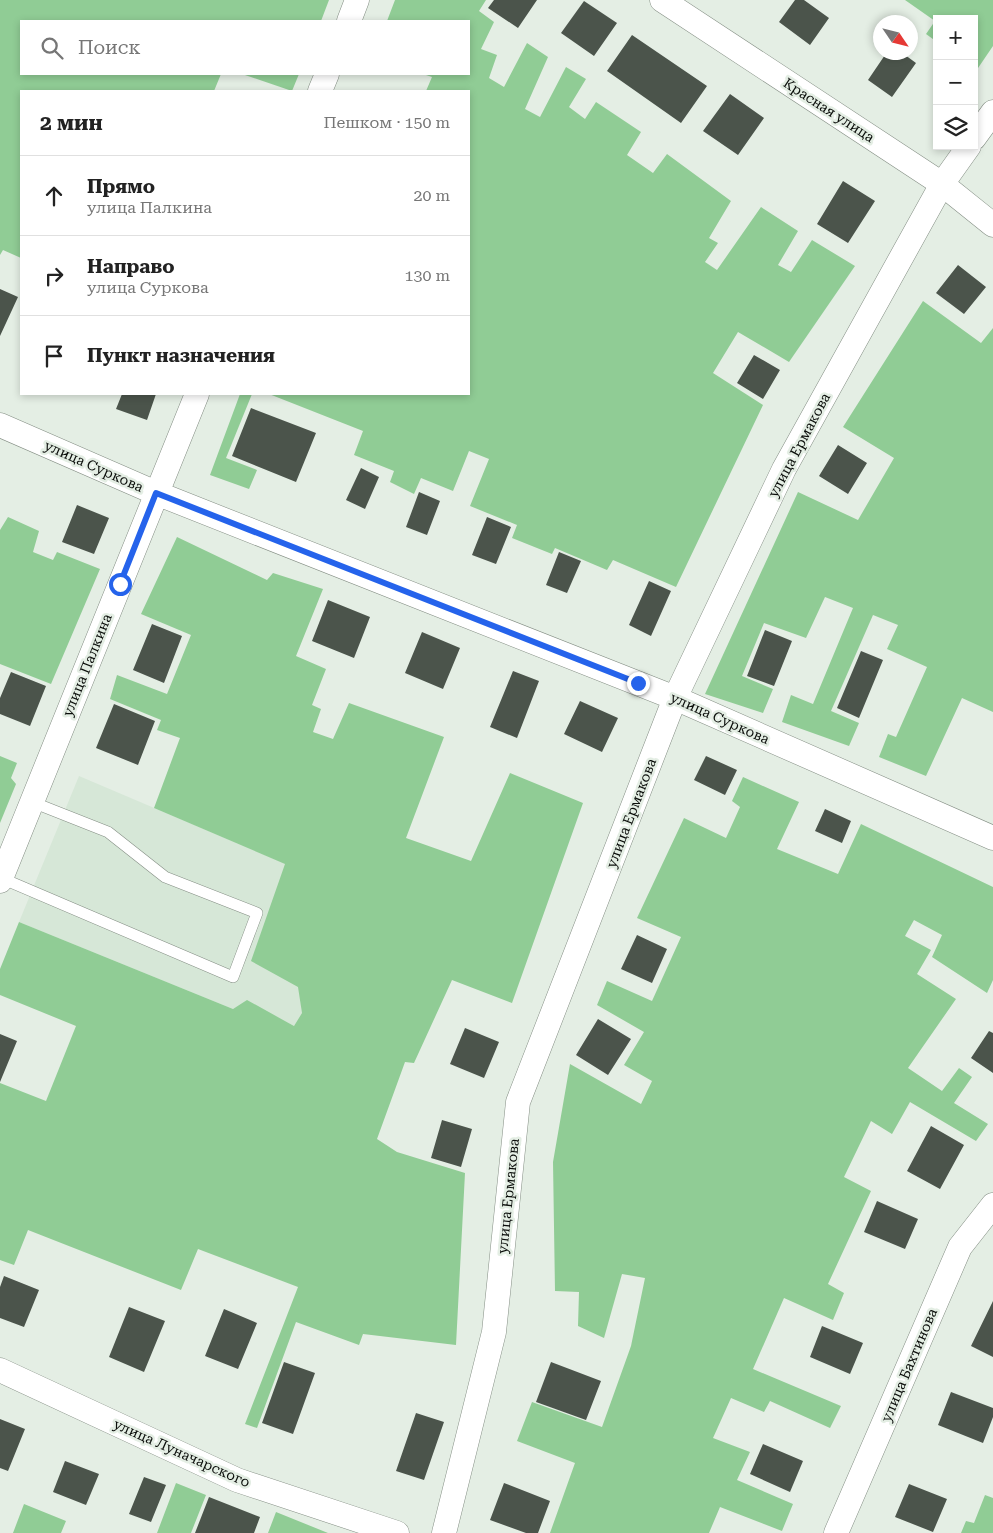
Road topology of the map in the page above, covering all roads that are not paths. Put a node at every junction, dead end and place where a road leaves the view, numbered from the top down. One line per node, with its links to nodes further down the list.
1 (357, 0): 3 (street)
2 (662, 0): 9 (street, Красная улица)
3 (349, 20)
4 (327, 75): 5 (street)
5 (320, 90)
6 (993, 112): 7 (street)
7 (978, 133)
8 (966, 150): 9 (street, улица Ермакова)
9 (942, 184): 10 (street, Красная улица); 14 (street, улица Ермакова)
10 (993, 225)
11 (197, 395): 13 (street, улица Палкина)
12 (0, 424): 13 (street, улица Суркова)
13 (156, 493): 14 (street, улица Суркова); 15 (street, улица Палкина)
14 (675, 698): 16 (street, улица Суркова); 21 (street, улица Ермакова)
15 (32, 802): 17 (street, улица Палкина); 17 (lane)
16 (993, 838)
17 (0, 880)
18 (993, 1205): 22 (street, улица Бахтинова)
19 (0, 1370): 20 (street, улица Луначарского)
20 (397, 1533)
21 (444, 1533)
22 (836, 1533)

